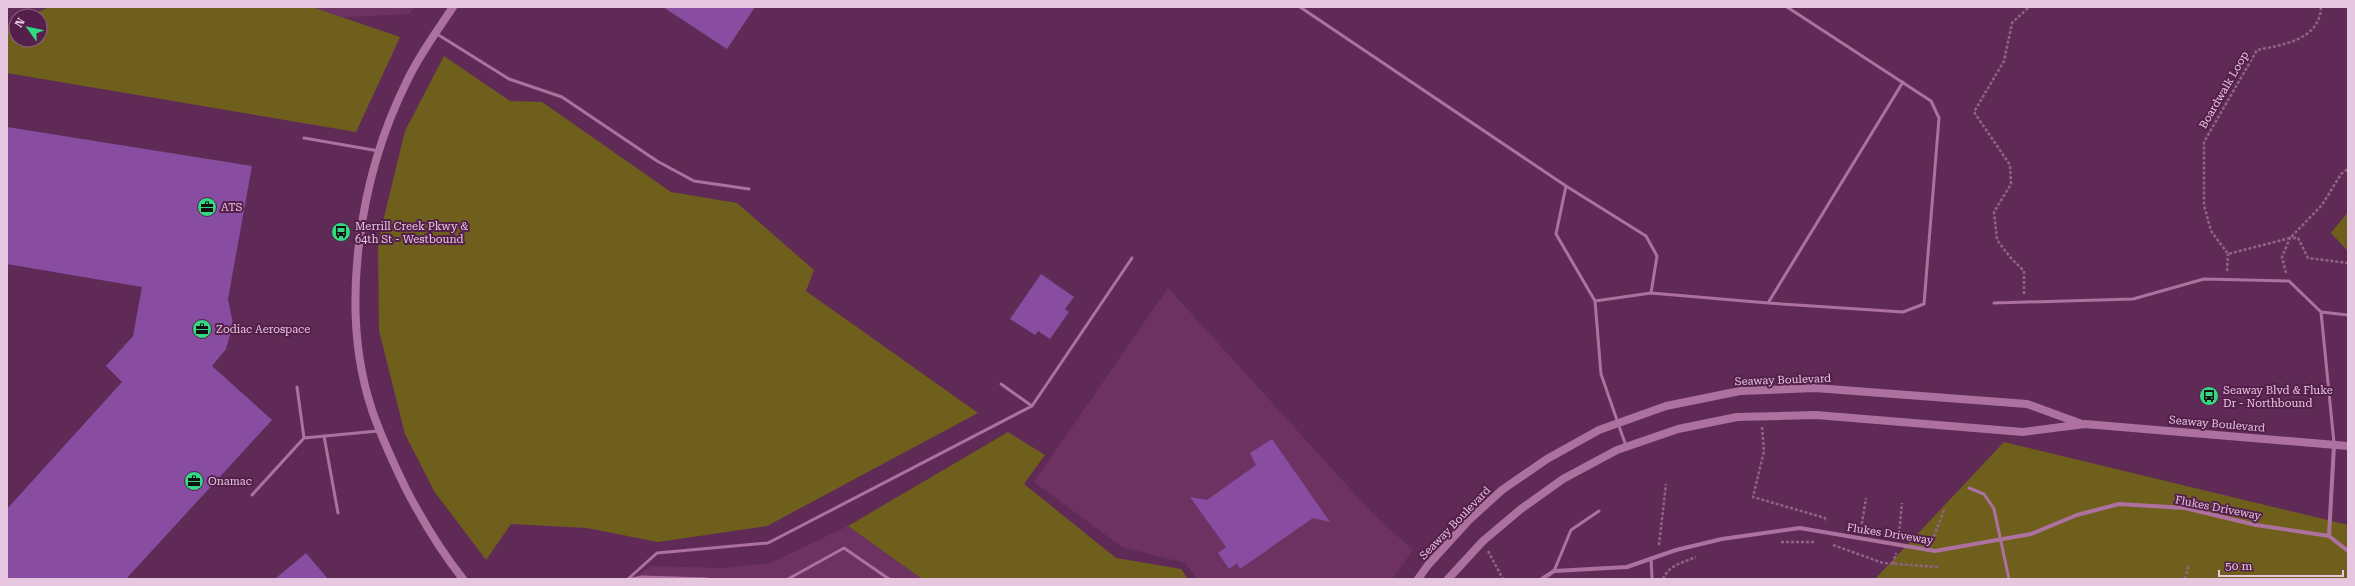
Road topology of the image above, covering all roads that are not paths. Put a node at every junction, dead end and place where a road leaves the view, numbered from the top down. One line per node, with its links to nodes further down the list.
1 (453, 7): 4 (street)
2 (1300, 7): 8 (lane)
3 (1787, 7): 5 (lane)
4 (435, 33): 7 (street); 9 (lane)
5 (1903, 82): 13 (lane); 13 (lane)
6 (304, 138): 7 (lane)
7 (379, 151): 22 (street)
8 (1566, 186): 11 (lane); 12 (lane)
9 (749, 189)
10 (1132, 258): 19 (lane)
11 (1651, 293): 12 (lane); 13 (lane)
12 (1595, 301): 20 (lane)
13 (1768, 303)
14 (1994, 303): 15 (lane)
15 (2321, 312): 16 (lane); 25 (lane)
16 (2348, 315)
17 (1001, 384): 19 (lane)
18 (297, 387): 24 (lane)
19 (1032, 406): 38 (lane)
20 (1617, 423): 21 (street, Seaway Boulevard); 27 (lane); 43 (street, Seaway Boulevard)
21 (2085, 424): 25 (street, Seaway Boulevard); 27 (street, Seaway Boulevard)
22 (380, 430): 23 (lane); 37 (street)
23 (324, 436): 24 (lane); 31 (lane)
24 (304, 438): 29 (lane)
25 (2334, 445): 26 (street, Seaway Boulevard); 32 (street)
26 (2348, 446)
27 (1626, 447): 44 (street, Seaway Boulevard)
28 (1969, 488): 33 (lane)
29 (252, 495)
30 (1599, 511): 36 (lane)
31 (338, 513)
32 (2329, 536): 33 (street, Flukes Driveway); 34 (street, Flukes Driveway)
33 (2002, 540): 35 (street, Flukes Driveway); 47 (lane)
34 (2348, 551)
35 (1651, 558): 36 (street, Flukes Driveway); 46 (lane)
36 (1554, 571): 45 (street, Flukes Driveway)
37 (463, 579)
38 (628, 579)
39 (632, 579): 40 (lane)
40 (707, 579)
41 (788, 579): 42 (lane)
42 (889, 579)
43 (1418, 579)
44 (1448, 579)
45 (1542, 579)
46 (1652, 579)
47 (2009, 579)

